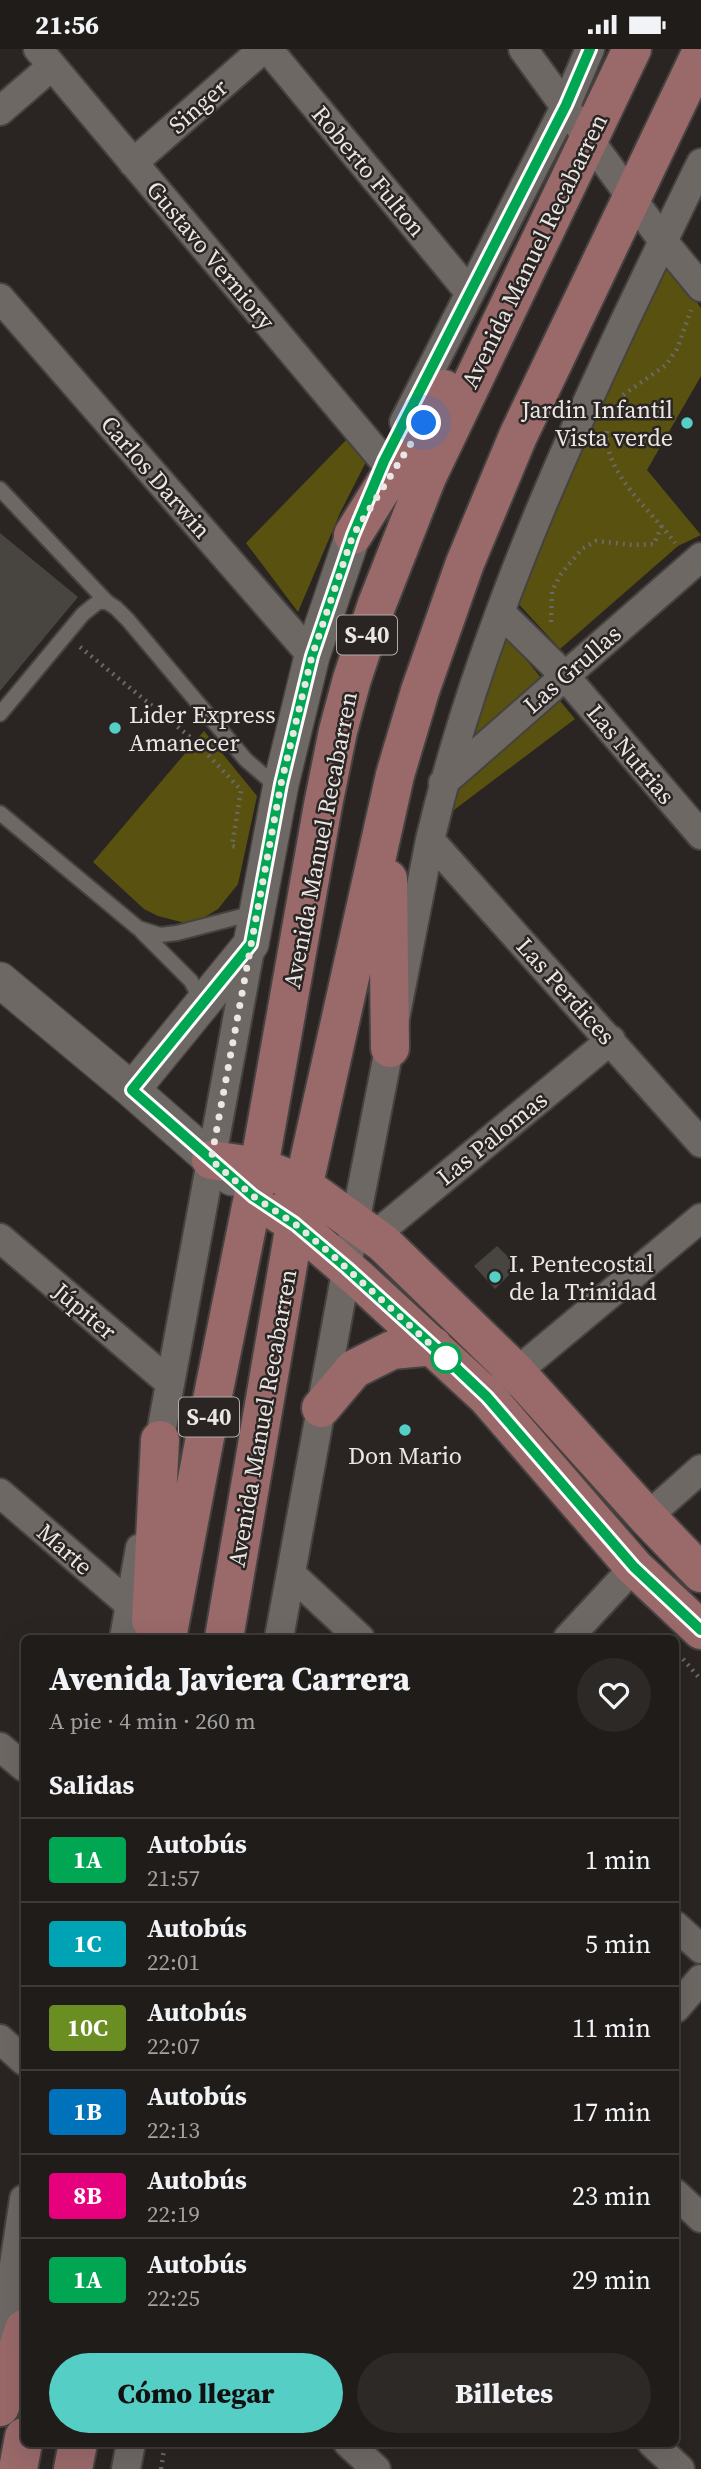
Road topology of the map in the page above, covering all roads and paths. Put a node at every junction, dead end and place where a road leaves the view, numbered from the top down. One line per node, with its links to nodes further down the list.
1 (265, 49): 10 (street, Singer); 16 (street, Roberto Fulton)
2 (523, 49): 7 (street)
3 (590, 49): 7 (street, Avenida Manuel Recabarren)
4 (632, 49): 9 (main road, Avenida Manuel Recabarren / S-40)
5 (701, 53): 12 (main road, Avenida Manuel Recabarren / S-40)
6 (45, 57): 8 (street); 10 (street, Gustavo Verniory)
7 (566, 105): 9 (street); 16 (street, Avenida Manuel Recabarren)
8 (0, 111)
9 (590, 140): 12 (street); 14 (main road, Avenida Manuel Recabarren / S-40)
10 (133, 163): 20 (street, Gustavo Verniory)
11 (701, 163): 13 (street)
12 (633, 199): 13 (street); 31 (main road, Avenida Manuel Recabarren / S-40)
13 (663, 241): 15 (street); 26 (street)
14 (524, 275): 23 (main road); 47 (main road, Avenida Manuel Recabarren / S-40)
15 (697, 282): 18 (path)
16 (470, 293): 20 (street, Avenida Manuel Recabarren)
17 (0, 298): 28 (street, Carlos Darwin)
18 (617, 401)
19 (608, 427): 22 (path)
20 (384, 461): 23 (street, Avenida Manuel Recabarren)
21 (0, 489): 25 (lane)
22 (662, 524): 24 (path); 29 (path)
23 (353, 535): 28 (street, Avenida Manuel Recabarren)
24 (699, 562): 29 (street, Las Grullas)
25 (107, 602): 27 (lane); 33 (lane)
26 (501, 613): 29 (street, Las Nutrias); 32 (street)
27 (66, 635): 30 (lane); 37 (path)
28 (312, 656): 33 (street, Avenida Manuel Recabarren)
29 (559, 670): 32 (street, Las Grullas); 35 (street, Las Nutrias)
30 (0, 714)
31 (395, 775): 43 (main road); 48 (main road, Avenida Manuel Recabarren / S-40)
32 (443, 783): 36 (street)
33 (281, 784): 39 (street, Avenida Manuel Recabarren)
34 (0, 813): 38 (lane)
35 (701, 835)
36 (430, 840): 42 (street, Las Perdices); 43 (street)
37 (246, 847)
38 (138, 928): 39 (lane); 41 (lane)
39 (254, 928): 41 (street); 46 (street, Avenida Manuel Recabarren)
40 (0, 980): 44 (street)
41 (202, 1003): 44 (street)
42 (611, 1040): 45 (street, Las Perdices); 51 (street, Las Palomas)
43 (390, 1048): 51 (street)
44 (132, 1090): 46 (street)
45 (701, 1143)
46 (211, 1160): 47 (main road); 56 (street, Avenida Manuel Recabarren)
47 (256, 1182): 48 (main road); 50 (main road); 70 (main road, Avenida Manuel Recabarren / S-40)
48 (304, 1186): 50 (main road, Avenida Manuel Recabarren / S-40); 51 (main road)
49 (701, 1218): 55 (street)
50 (295, 1224): 53 (main road); 71 (main road, Avenida Manuel Recabarren / S-40)
51 (365, 1229): 53 (street); 55 (main road)
52 (0, 1238): 56 (street, Júpiter)
53 (347, 1268): 54 (main road); 58 (street)
54 (433, 1346): 57 (main road); 58 (main road)
55 (516, 1372): 57 (street); 62 (main road)
56 (170, 1383): 59 (street, Avenida Manuel Recabarren)
57 (487, 1397): 63 (main road)
58 (321, 1408): 65 (street)
59 (160, 1440): 66 (street, Avenida Manuel Recabarren); 69 (main road)
60 (701, 1469): 62 (street)
61 (0, 1493): 66 (street, Marte)
62 (647, 1517): 64 (main road)
63 (634, 1567): 67 (main road); 74 (street)
64 (701, 1573)
65 (290, 1574): 72 (street); 73 (street)
66 (130, 1605): 68 (street, Avenida Manuel Recabarren)
67 (701, 1630)
68 (125, 1635)
69 (150, 1635)
70 (168, 1635)
71 (225, 1635)
72 (280, 1635)
73 (357, 1635)
74 (571, 1635)
75 (679, 1654): 76 (path)
76 (701, 1680)
77 (0, 1748): 78 (street)
78 (21, 1765)
79 (679, 1929): 80 (street)
80 (701, 1949)
81 (701, 1979): 82 (street)
82 (679, 2005)
83 (0, 2039): 84 (street)
84 (21, 2057)
85 (679, 2197): 86 (street)
86 (701, 2218)
87 (21, 2219): 89 (street)
88 (21, 2339): 90 (main road)
89 (0, 2357)
90 (0, 2407)
91 (22, 2447): 97 (main road)
92 (77, 2447): 98 (main road)
93 (130, 2447): 99 (street)
94 (164, 2447): 100 (path)
95 (352, 2447): 101 (street)
96 (656, 2447): 102 (street)
97 (19, 2469)
98 (73, 2469)
99 (126, 2469)
100 (161, 2469)
101 (376, 2469)
102 (680, 2469)

